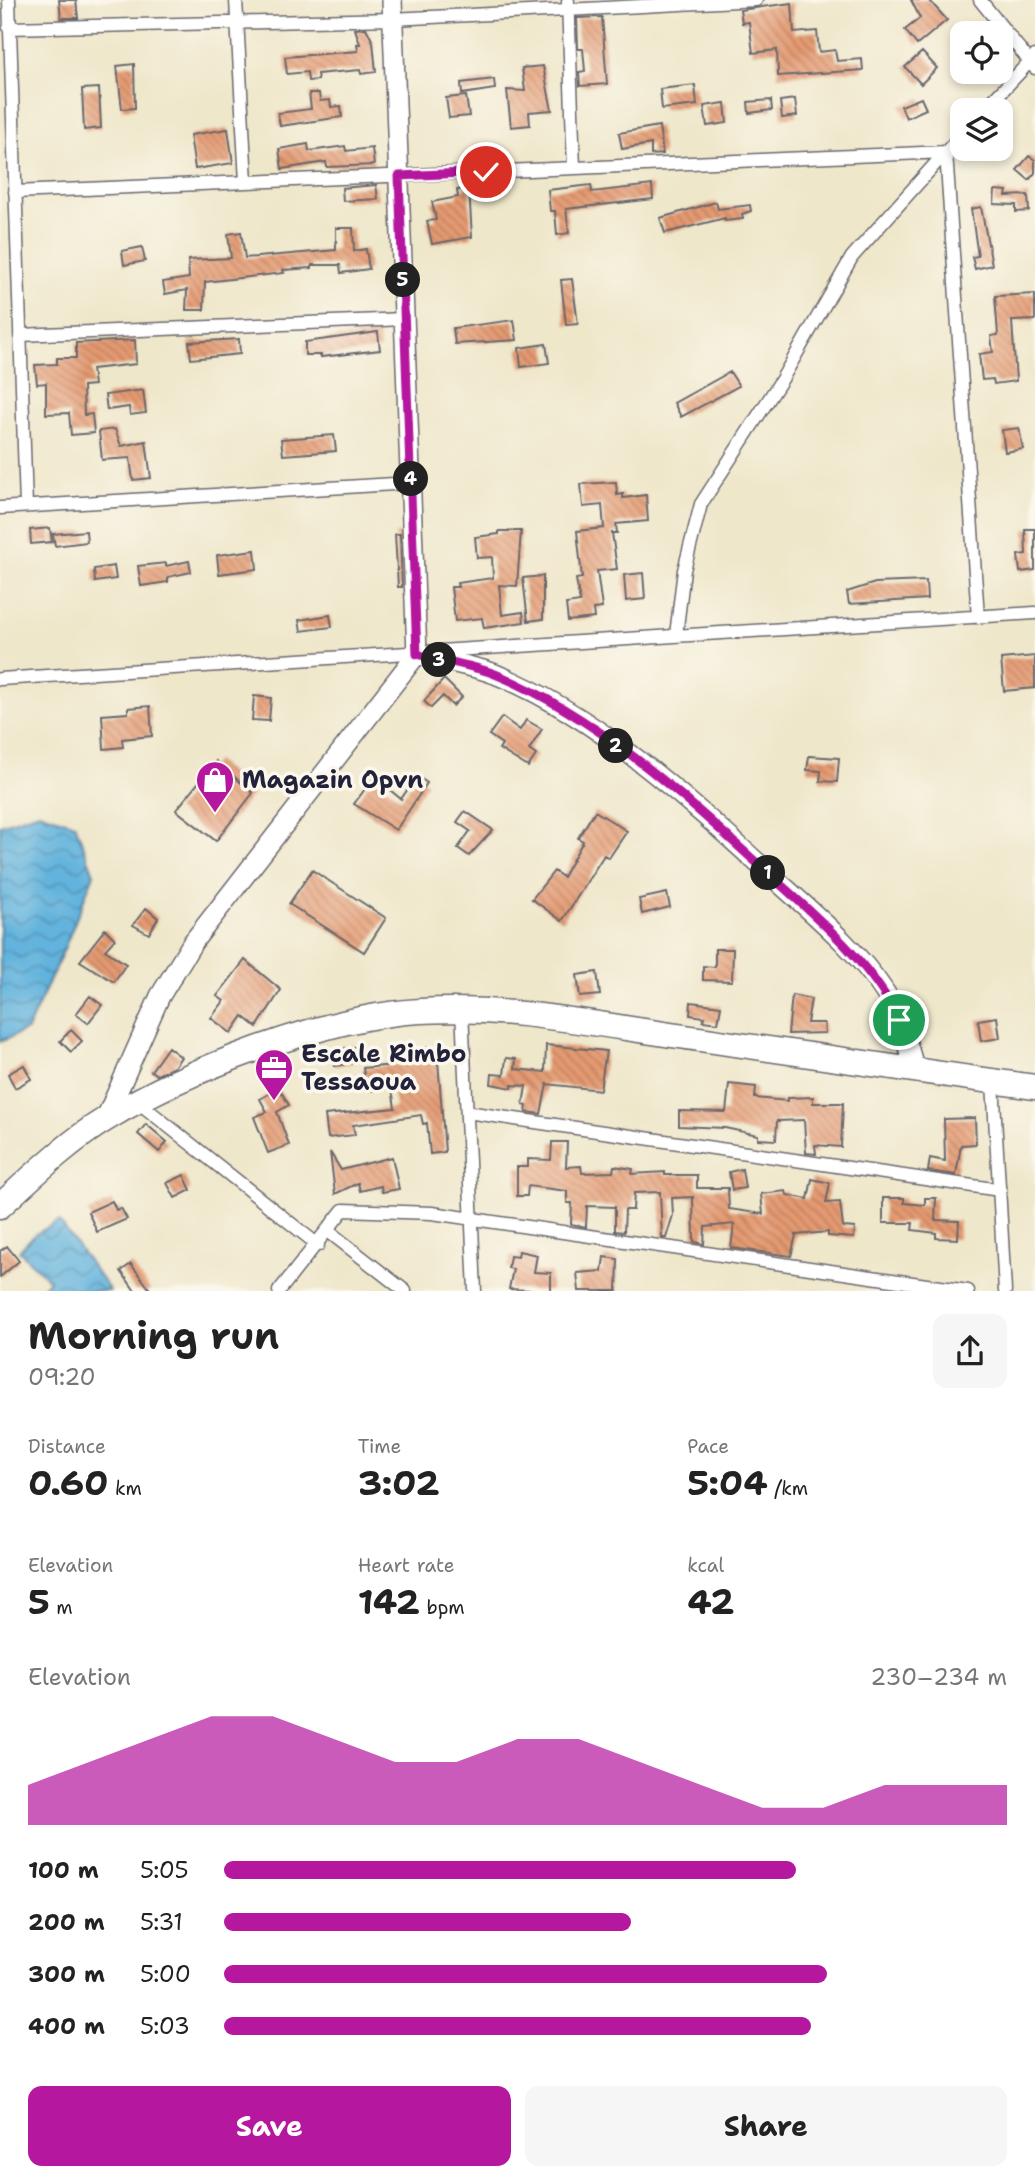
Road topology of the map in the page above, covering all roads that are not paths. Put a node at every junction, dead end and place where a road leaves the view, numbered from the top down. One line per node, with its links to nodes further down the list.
1 (9, 0): 8 (street)
2 (236, 0): 7 (street)
3 (756, 0): 5 (street)
4 (980, 0): 9 (street)
5 (568, 4): 6 (street); 13 (street)
6 (393, 9): 7 (street); 14 (street)
7 (238, 23): 8 (street); 15 (street)
8 (9, 28): 16 (street)
9 (1033, 62): 10 (street)
10 (996, 98)
11 (950, 148): 12 (street)
12 (946, 152): 13 (street); 23 (street); 24 (street)
13 (574, 168): 14 (street)
14 (399, 176): 15 (street); 17 (street)
15 (246, 182): 16 (street)
16 (15, 192): 18 (street)
17 (405, 319): 18 (street); 19 (street)
18 (20, 335): 20 (street)
19 (411, 483): 20 (street); 25 (street)
20 (26, 506): 21 (street)
21 (0, 508)
22 (1035, 613): 23 (street)
23 (978, 617): 24 (street)
24 (676, 635): 25 (street)
25 (417, 654): 26 (street); 28 (street); 33 (street)
26 (0, 679)
27 (462, 1010): 28 (highway); 31 (highway); 32 (street)
28 (915, 1070): 29 (highway)
29 (993, 1082): 30 (highway); 34 (street)
30 (1035, 1087)
31 (138, 1102): 33 (highway); 38 (street)
32 (467, 1112): 34 (street); 36 (street)
33 (105, 1119): 35 (highway)
34 (1000, 1190): 43 (street)
35 (0, 1206)
36 (472, 1219): 37 (street); 41 (street); 42 (street)
37 (328, 1231): 38 (street); 40 (street)
38 (318, 1245): 39 (street)
39 (279, 1291)
40 (405, 1291)
41 (475, 1291)
42 (968, 1291)
43 (1005, 1291)

